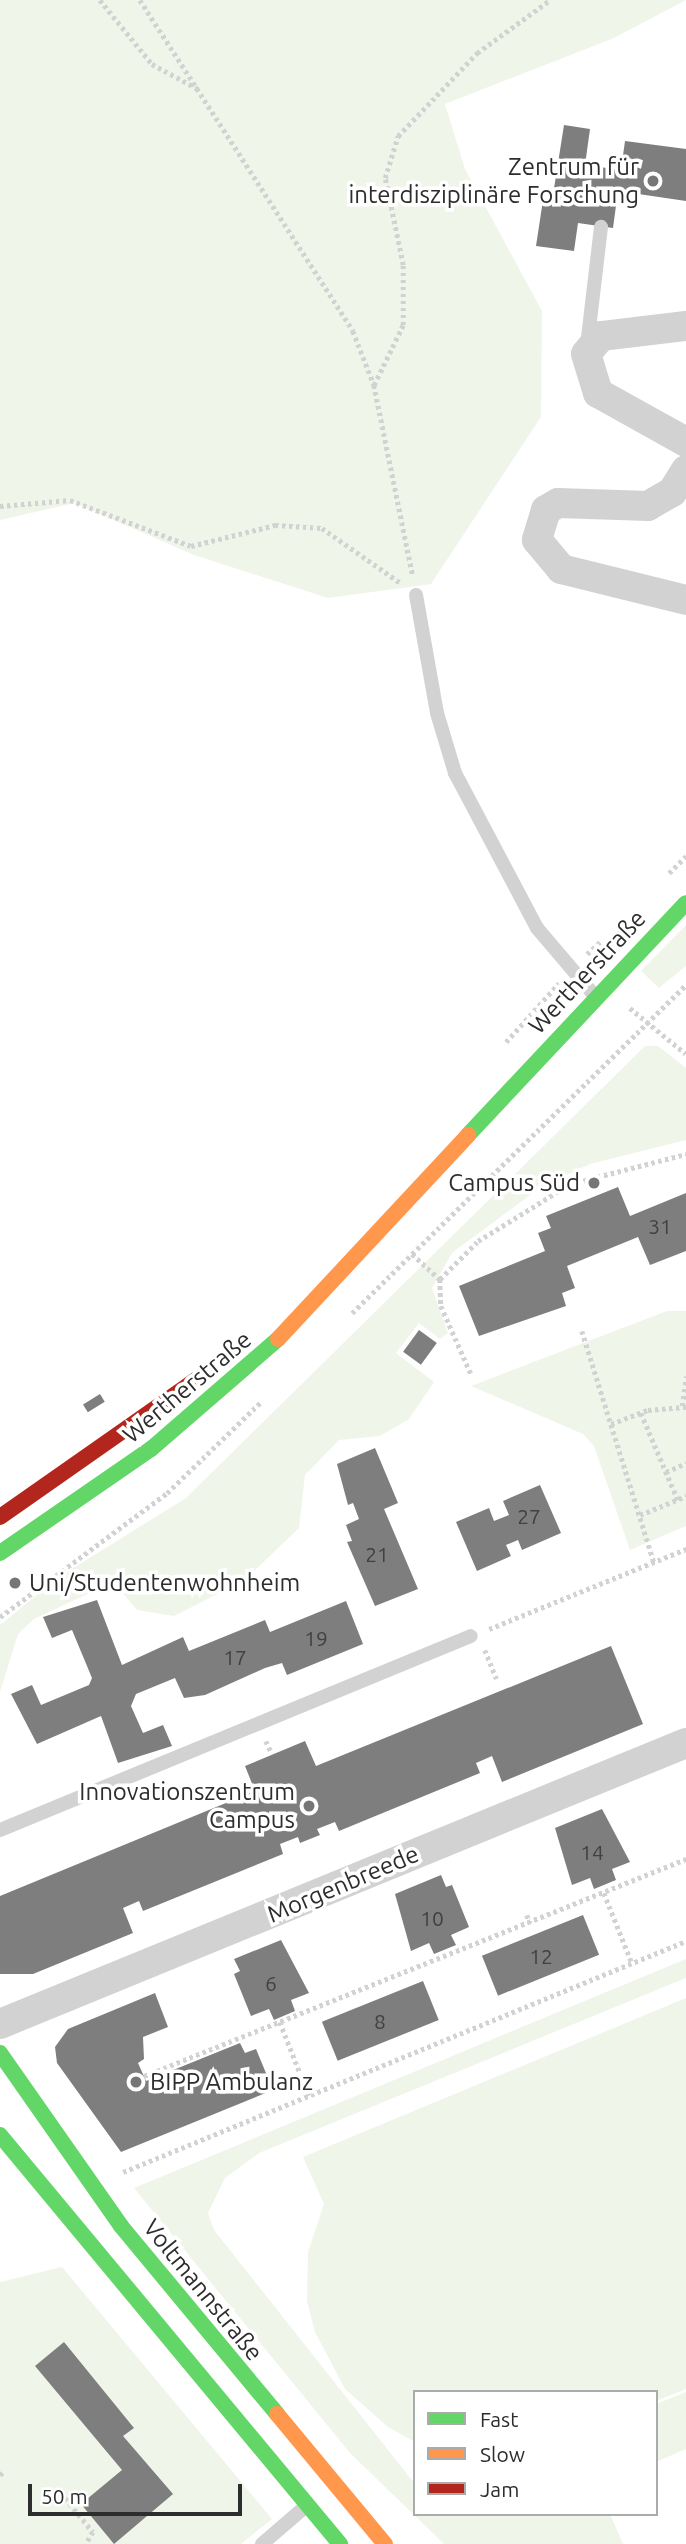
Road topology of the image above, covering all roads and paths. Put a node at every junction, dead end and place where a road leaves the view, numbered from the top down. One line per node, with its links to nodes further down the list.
1 (100, 0): 4 (path)
2 (140, 0): 4 (path)
3 (550, 0): 8 (path)
4 (201, 90): 8 (path)
5 (601, 227): 7 (lane)
6 (686, 326): 7 (street)
7 (586, 354): 9 (street)
8 (374, 385): 12 (path)
9 (686, 442)
10 (686, 470): 13 (street)
11 (0, 506): 12 (path)
12 (416, 595): 16 (lane)
13 (686, 600)
14 (686, 902): 16 (main road, Wertherstraße)
15 (686, 985): 17 (path)
16 (594, 995): 19 (main road, Wertherstraße)
17 (686, 1054)
18 (686, 1154): 21 (path)
19 (379, 1227): 22 (main road, Wertherstraße); 39 (main road, Wertherstraße)
20 (412, 1254): 21 (path)
21 (440, 1279): 25 (path)
22 (270, 1320)
23 (582, 1331): 29 (path)
24 (218, 1362): 32 (main road, Wertherstraße)
25 (471, 1374)
26 (686, 1376): 27 (path)
27 (684, 1406): 28 (path)
28 (641, 1413): 29 (path); 31 (path)
29 (611, 1424): 36 (path)
30 (686, 1463): 31 (path)
31 (666, 1472): 34 (path)
32 (35, 1491): 35 (main road, Wertherstraße); 37 (main road, Wertherstraße)
33 (686, 1496): 34 (path)
34 (678, 1500): 36 (path)
35 (0, 1507)
36 (639, 1515): 40 (path)
37 (0, 1517)
38 (686, 1549): 40 (path)
39 (0, 1553)
40 (654, 1562): 41 (path)
41 (471, 1636): 47 (lane)
42 (487, 1656): 43 (path)
43 (497, 1679)
44 (266, 1741): 46 (path)
45 (686, 1743): 57 (street, Morgenbreede)
46 (272, 1754)
47 (0, 1830)
48 (686, 1860): 49 (path)
49 (604, 1893): 51 (path); 53 (path)
50 (527, 1914): 51 (path)
51 (530, 1923): 55 (path)
52 (686, 1941): 53 (path)
53 (632, 1963): 60 (path)
54 (365, 1981): 55 (path)
55 (368, 1987): 56 (path)
56 (280, 2022): 59 (path); 60 (path)
57 (0, 2024)
58 (0, 2053): 62 (main road, Voltmannstraße)
59 (144, 2076)
60 (309, 2096): 62 (path)
61 (0, 2135): 64 (main road)
62 (91, 2185): 68 (main road, Voltmannstraße)
63 (65, 2498): 65 (path)
64 (307, 2505): 66 (lane); 67 (main road)
65 (86, 2544)
66 (262, 2544)
67 (340, 2544)
68 (385, 2544)

